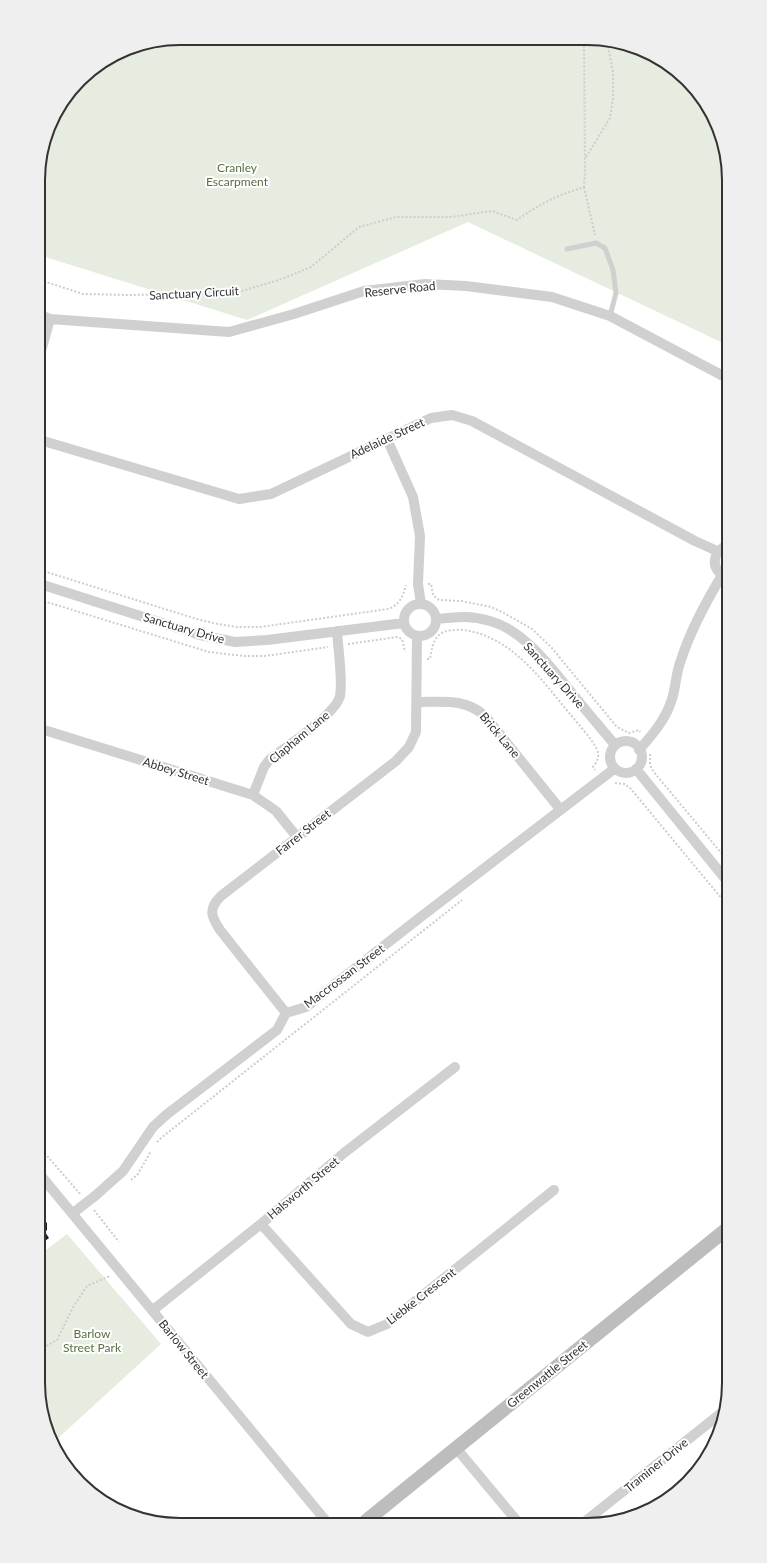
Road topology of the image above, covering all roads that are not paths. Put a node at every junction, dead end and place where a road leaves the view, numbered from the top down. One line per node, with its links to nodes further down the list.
1 (567, 249): 2 (lane)
2 (610, 316): 4 (street, Reserve Road); 6 (street, Reserve Road)
3 (45, 317): 4 (street, Reserve Road)
4 (50, 319): 5 (street)
5 (45, 337)
6 (722, 375)
7 (387, 438): 8 (street, Adelaide Street); 9 (street, Adelaide Street); 13 (street)
8 (45, 441)
9 (722, 548): 10 (street)
10 (722, 573)
11 (722, 578): 21 (street)
12 (45, 586): 16 (street, Sanctuary Drive)
13 (421, 604): 14 (street); 15 (street)
14 (436, 619): 17 (street); 20 (street, Sanctuary Drive)
15 (404, 623): 16 (street, Sanctuary Drive); 17 (street)
16 (337, 632): 24 (street, Clapham Lane)
17 (417, 636): 18 (street, Farrer Street)
18 (418, 702): 25 (street, Brick Lane); 26 (street, Farrer Street)
19 (45, 730): 24 (street, Abbey Street)
20 (615, 745): 21 (street); 22 (street)
21 (639, 750): 23 (street)
22 (614, 769): 23 (street); 25 (street, Maccrossan Street)
23 (636, 769): 27 (street)
24 (253, 795): 26 (street, Abbey Street)
25 (560, 810): 28 (street, Maccrossan Street)
26 (298, 836): 28 (street, Farrer Street)
27 (722, 875)
28 (286, 1013): 32 (street)
29 (455, 1067): 33 (street, Halsworth Street)
30 (45, 1180): 32 (street, Barlow Street)
31 (554, 1190): 33 (street, Liebke Crescent)
32 (73, 1213): 35 (street, Barlow Street)
33 (261, 1224): 35 (street, Halsworth Street)
34 (722, 1233): 37 (main road, Greenwattle Street)
35 (153, 1310): 38 (street, Barlow Street)
36 (718, 1415): 41 (street, Traminer Drive)
37 (456, 1448): 39 (main road, Greenwattle Street); 40 (street)
38 (323, 1518)
39 (370, 1518)
40 (514, 1518)
41 (590, 1518)

